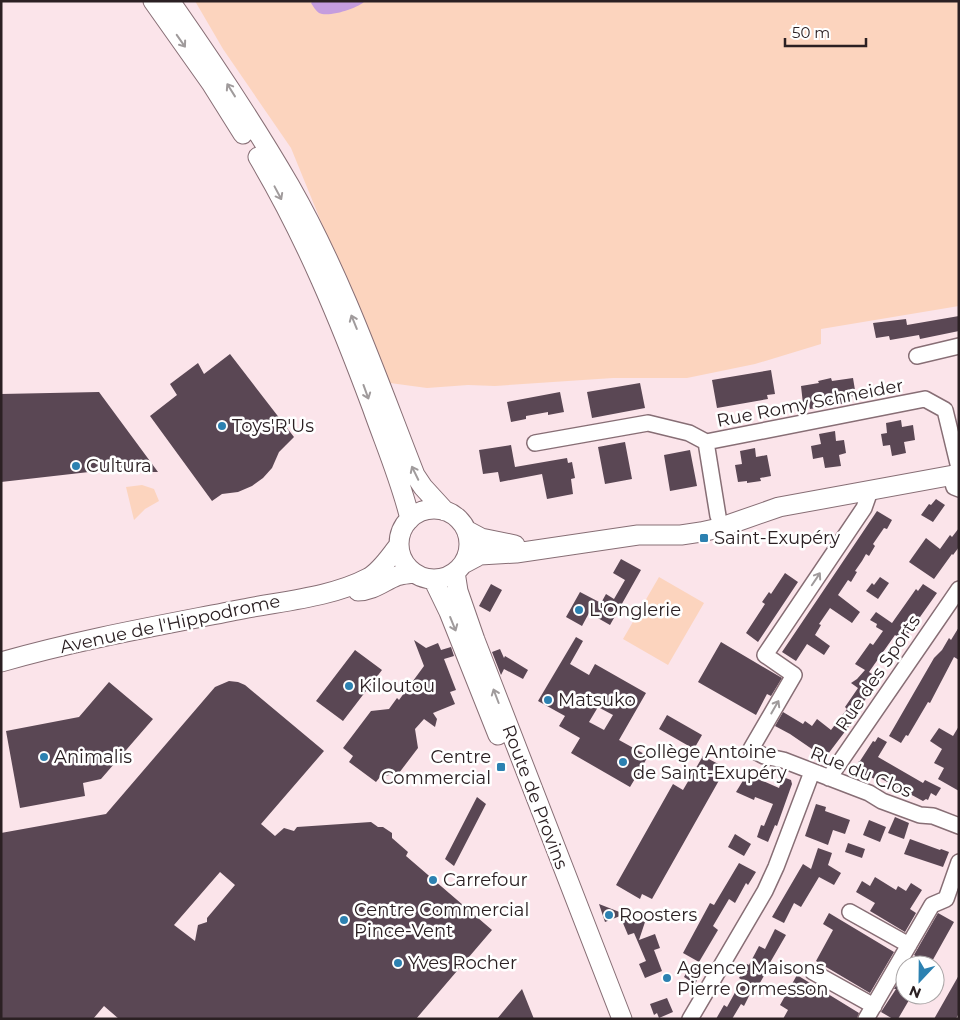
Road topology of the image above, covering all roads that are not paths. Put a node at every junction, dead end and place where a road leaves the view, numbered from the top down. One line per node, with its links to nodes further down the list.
1 (153, 1): 12 (main road, one-way to 12)
2 (170, 1): 9 (main road, one-way to 2)
3 (959, 346): 4 (street)
4 (917, 356)
5 (706, 442): 6 (street, Rue Romy Schneider); 7 (street, Rue Romy Schneider); 11 (street)
6 (535, 444)
7 (957, 477): 8 (main road)
8 (870, 491): 10 (main road); 23 (street, Rue du Clos, one-way to 8)
9 (445, 511): 12 (main road); 13 (main road)
10 (761, 512): 11 (main road); 14 (main road)
11 (718, 516): 14 (main road)
12 (410, 519): 15 (main road)
13 (466, 530): 16 (main road); 17 (main road)
14 (638, 535): 16 (main road)
15 (399, 545): 18 (main road); 21 (main road, Avenue de l'Hippodrome)
16 (545, 548): 17 (main road)
17 (459, 568): 19 (main road); 32 (main road, Route de Provins, one-way to 17)
18 (414, 573): 19 (main road); 21 (main road, Avenue de l'Hippodrome)
19 (433, 580): 31 (main road, Route de Provins, one-way to 31)
20 (959, 589): 24 (street, Rue des Sports)
21 (340, 590): 22 (main road, Avenue de l'Hippodrome)
22 (1, 662)
23 (812, 772): 24 (street, Rue du Clos); 33 (street)
24 (829, 778): 25 (street, Rue du Clos)
25 (958, 823)
26 (959, 862): 28 (street)
27 (850, 912): 28 (street)
28 (909, 945): 30 (street)
29 (813, 972): 30 (street)
30 (870, 1012)
31 (610, 1019)
32 (622, 1019)
33 (690, 1019)

